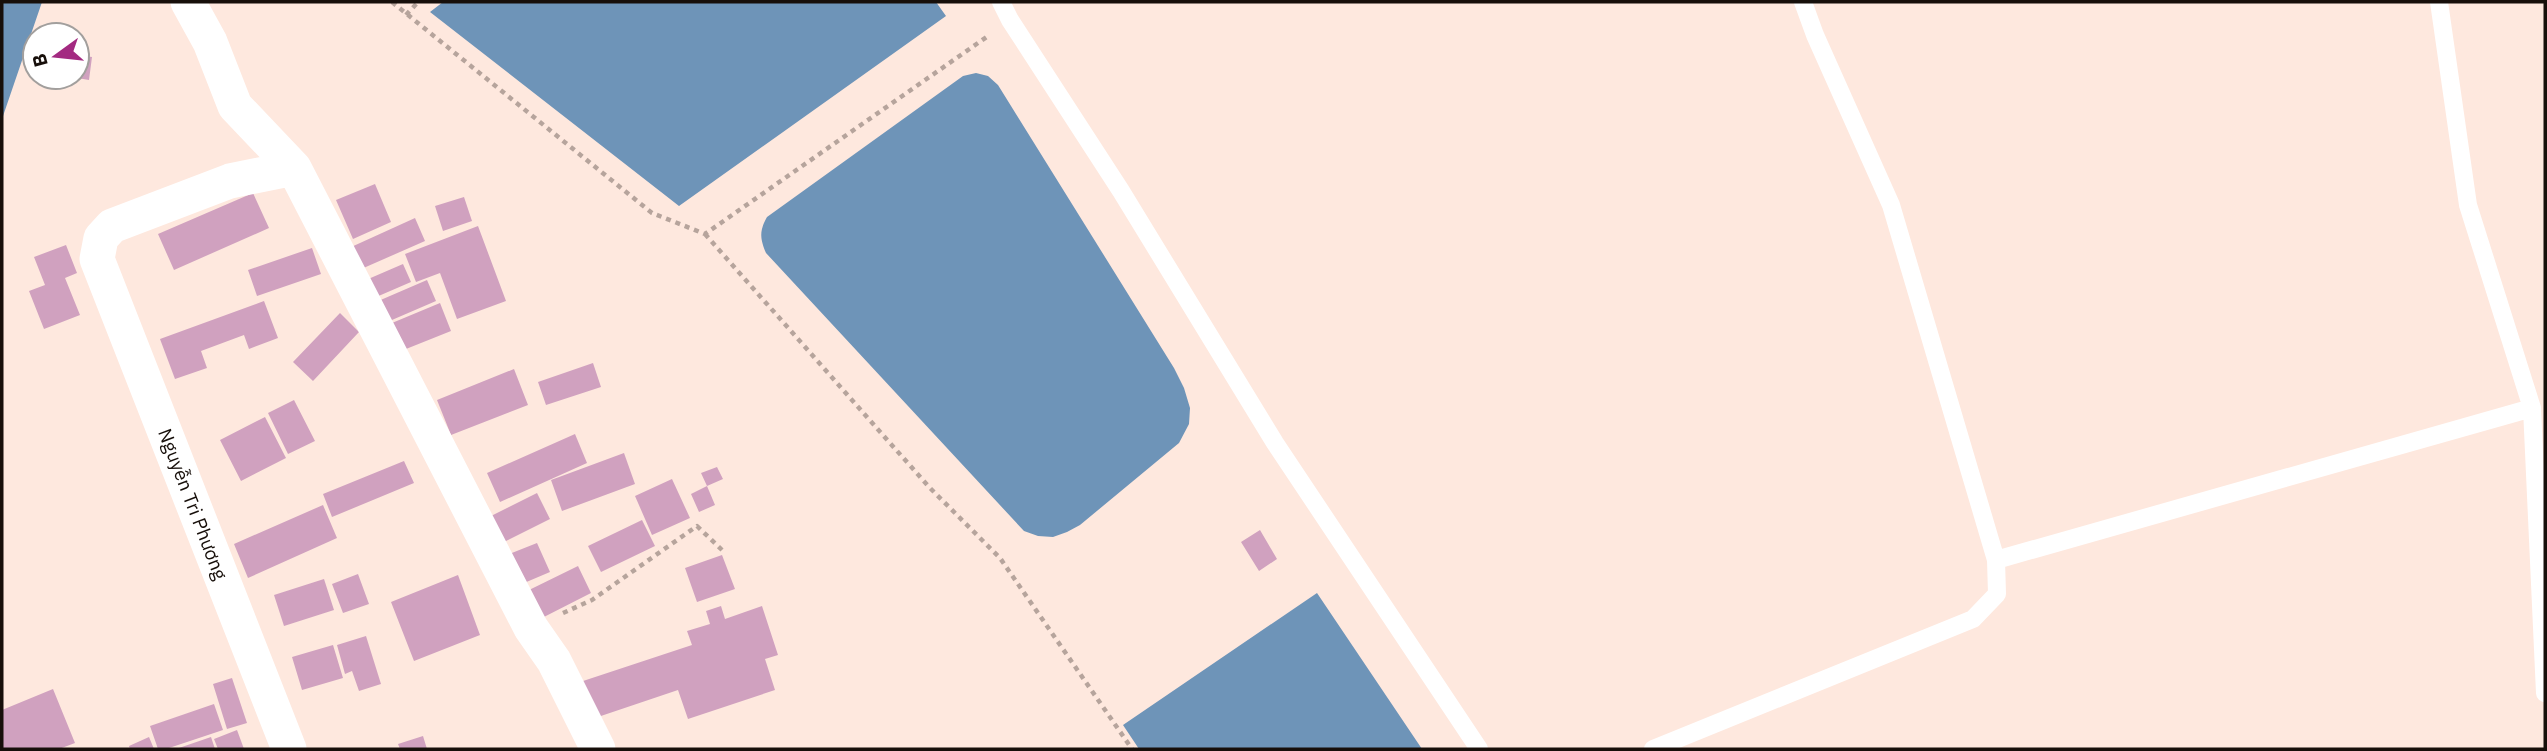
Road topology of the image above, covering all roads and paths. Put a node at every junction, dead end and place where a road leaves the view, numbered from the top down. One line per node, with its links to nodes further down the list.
1 (188, 2): 9 (street)
2 (392, 2): 7 (path)
3 (418, 2): 7 (path)
4 (1001, 2): 8 (lane)
5 (1803, 2): 13 (lane)
6 (2439, 2): 11 (lane)
7 (406, 15): 10 (path)
8 (1010, 20): 10 (path); 19 (lane)
9 (294, 168): 14 (street); 16 (street, Nguyễn Tri Phương)
10 (705, 234): 18 (path)
11 (2532, 408): 13 (lane); 15 (lane)
12 (722, 550): 14 (path)
13 (1996, 560): 20 (lane)
14 (531, 628): 17 (street)
15 (2545, 693)
16 (289, 749)
17 (598, 749)
18 (1132, 749)
19 (1479, 749)
20 (1653, 749)

